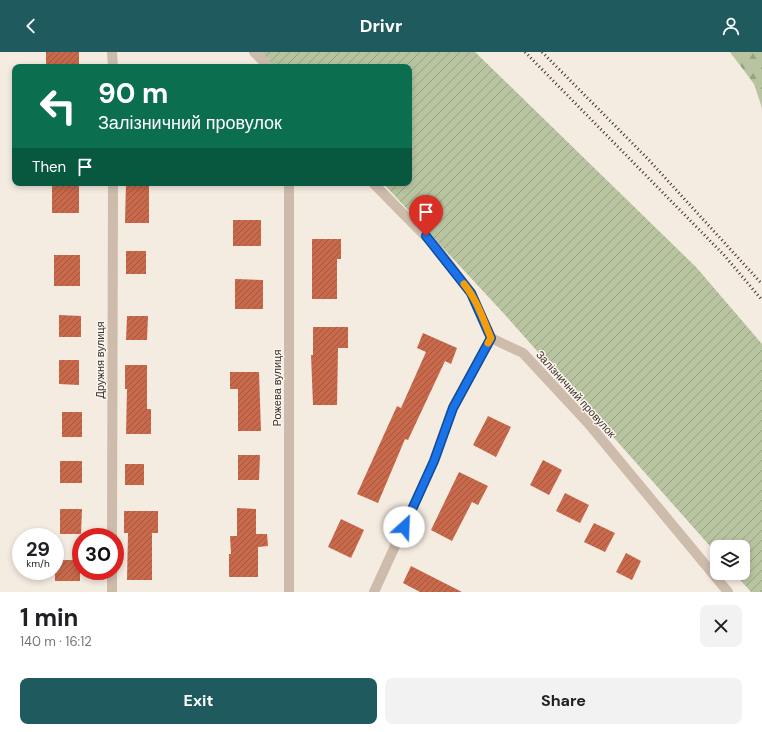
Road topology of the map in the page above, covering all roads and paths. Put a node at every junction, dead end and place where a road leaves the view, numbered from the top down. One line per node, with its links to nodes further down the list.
1 (112, 52): 3 (street)
2 (254, 52): 4 (street)
3 (113, 64)
4 (266, 64)
5 (113, 186): 9 (street, Дружня вулиця)
6 (289, 186): 12 (street, Рожева вулиця)
7 (376, 186): 8 (street)
8 (491, 338): 13 (street); 14 (street, Залізничний провулок)
9 (112, 528)
10 (112, 580): 11 (street)
11 (112, 592)
12 (289, 592)
13 (374, 592)
14 (728, 592)

